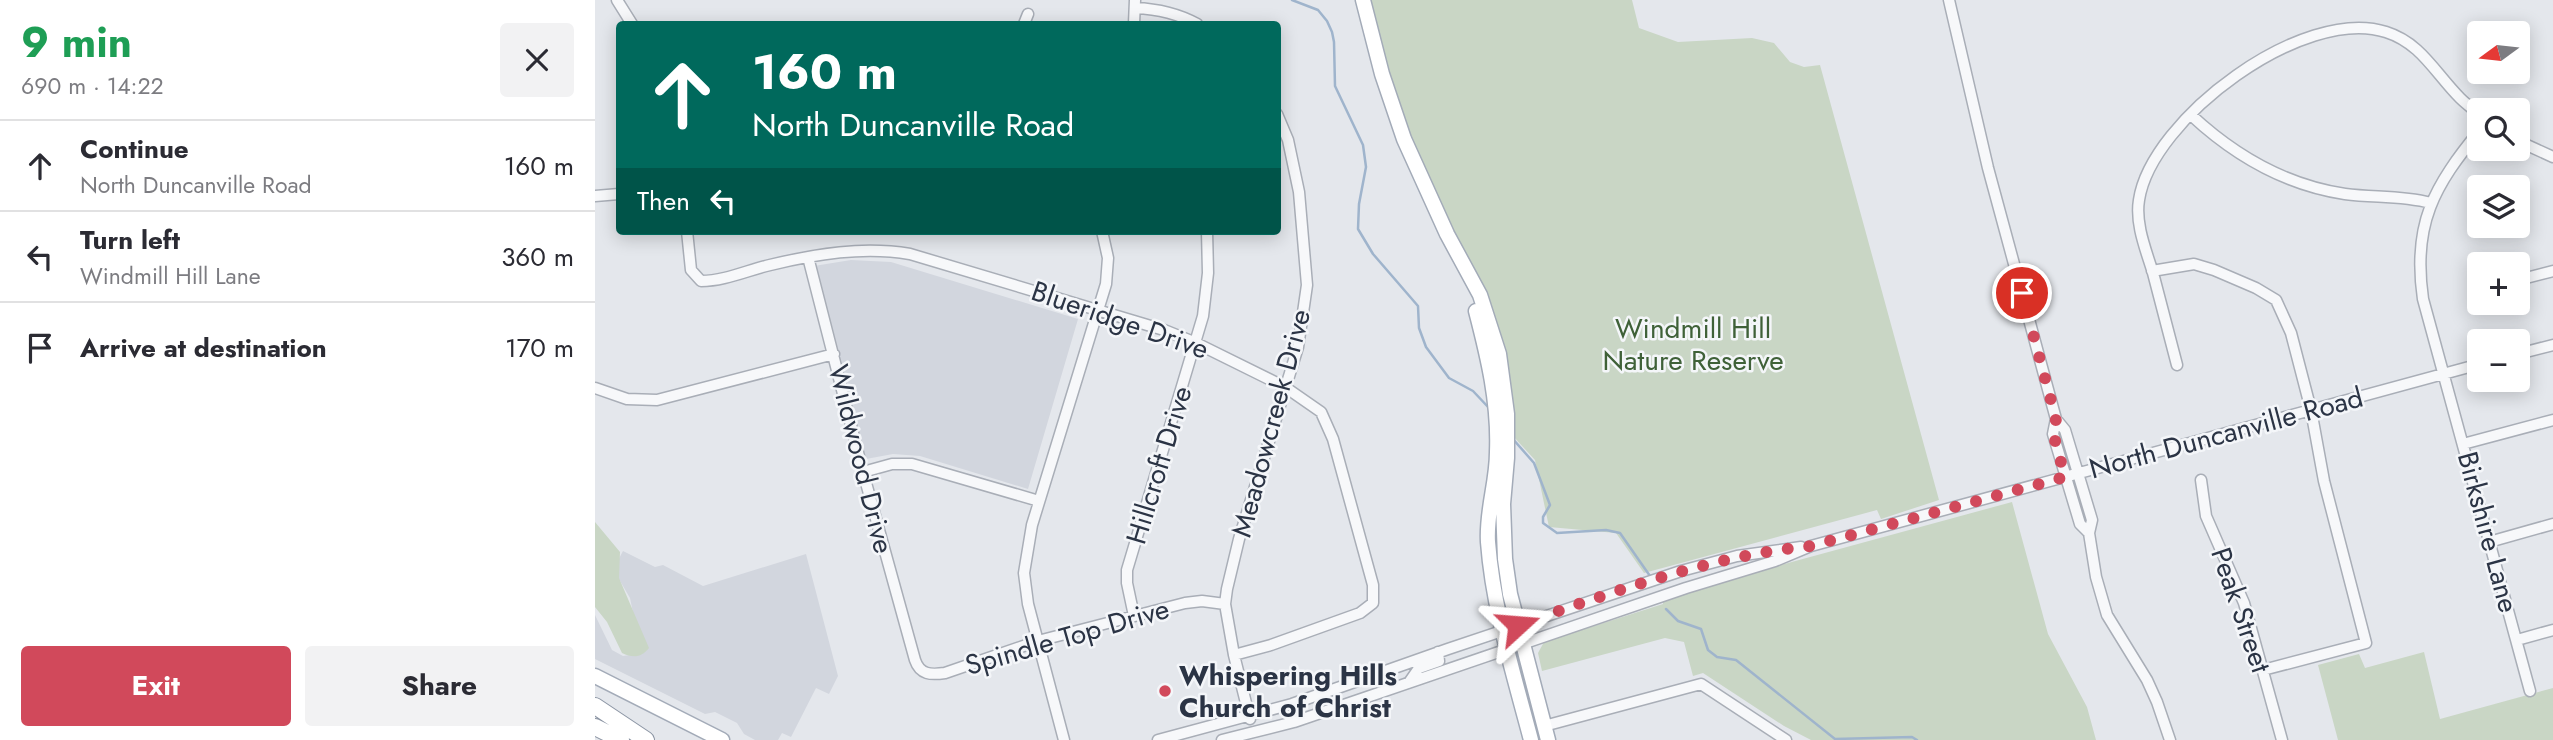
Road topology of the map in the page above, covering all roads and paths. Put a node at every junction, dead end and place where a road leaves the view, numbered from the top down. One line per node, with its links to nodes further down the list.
1 (1363, 0): 22 (main road)
2 (1949, 0): 35 (street)
3 (620, 1): 5 (street)
4 (1135, 4): 6 (street)
5 (630, 21)
6 (1190, 21)
7 (2467, 104): 8 (street)
8 (2191, 115): 15 (street); 20 (street)
9 (1281, 123): 32 (street, Meadowcreek Drive)
10 (2530, 146): 12 (street)
11 (2467, 147): 15 (street, Birkshire Lane)
12 (2553, 157)
13 (616, 194): 14 (street)
14 (595, 196)
15 (2431, 203): 31 (street, Birkshire Lane)
16 (687, 235): 19 (street, Blueridge Drive)
17 (1103, 235): 24 (street)
18 (1207, 235): 25 (street, Hillcroft Drive)
19 (808, 257): 24 (street, Blueridge Drive); 28 (street, Wildwood Drive)
20 (2152, 271): 29 (street); 34 (street)
21 (2553, 271): 23 (street)
22 (1467, 275): 38 (main road); 38 (main road)
23 (2530, 277)
24 (1099, 312): 25 (street, Blueridge Drive); 43 (street)
25 (1196, 343): 32 (street, Blueridge Drive); 51 (street, Hillcroft Drive)
26 (2553, 345): 27 (street)
27 (2530, 351)
28 (834, 354): 33 (street); 39 (street, Wildwood Drive)
29 (2177, 365)
30 (2467, 368): 31 (street, North Duncanville Road)
31 (2444, 374): 34 (street, North Duncanville Road); 37 (street, Birkshire Lane)
32 (1285, 387): 50 (street, Meadowcreek Drive); 60 (street, Blueridge Drive)
33 (595, 388)
34 (2311, 410): 40 (street, North Duncanville Road); 62 (street)
35 (2056, 419): 40 (street); 41 (street)
36 (2553, 420): 37 (street)
37 (2463, 444): 46 (street, Birkshire Lane)
38 (1502, 458): 52 (main road); 54 (main road)
39 (863, 472): 43 (street); 61 (street, Wildwood Drive)
40 (2077, 474): 41 (street, North Duncanville Road); 45 (street)
41 (2065, 477): 45 (street); 47 (street, North Duncanville Road)
42 (2201, 480): 62 (street, Peak Street)
43 (1039, 501): 56 (street)
44 (2553, 524): 46 (street)
45 (2089, 533): 82 (street)
46 (2489, 542): 55 (street, Birkshire Lane)
47 (1811, 546): 48 (street, North Duncanville Road); 49 (street, North Duncanville Road)
48 (1682, 571): 49 (street); 52 (street, North Duncanville Road)
49 (1686, 587): 57 (street, North Duncanville Road)
50 (1225, 604): 51 (street, Spindle Top Drive); 60 (street, Meadowcreek Drive)
51 (1134, 616): 56 (street, Spindle Top Drive)
52 (1518, 625): 54 (street, North Duncanville Road); 57 (main road)
53 (2553, 630): 55 (street)
54 (1503, 631): 58 (main road); 59 (street, North Duncanville Road)
55 (2517, 640): 66 (street, Birkshire Lane)
56 (1038, 641): 61 (street, Spindle Top Drive); 77 (street)
57 (1523, 643): 58 (street, North Duncanville Road); 72 (main road)
58 (1507, 648): 65 (street, North Duncanville Road); 80 (main road)
59 (1438, 652): 64 (street, North Duncanville Road); 65 (street)
60 (1234, 655): 69 (street, Meadowcreek Drive)
61 (915, 660)
62 (2263, 670): 83 (street, Peak Street)
63 (595, 676): 76 (main road)
64 (1362, 679): 67 (street); 69 (street, North Duncanville Road)
65 (1410, 681): 67 (street)
66 (2530, 691)
67 (1367, 696): 71 (street)
68 (595, 706): 75 (highway)
69 (1249, 715): 71 (street, Meadowcreek Drive); 78 (street, North Duncanville Road)
70 (595, 727): 74 (highway)
71 (1253, 732): 79 (street)
72 (1546, 733): 73 (street)
73 (1774, 737): 81 (street)
74 (621, 740)
75 (646, 740)
76 (722, 740)
77 (1064, 740)
78 (1158, 740)
79 (1222, 740)
80 (1531, 740)
81 (1786, 740)
82 (2168, 740)
83 (2282, 740)

